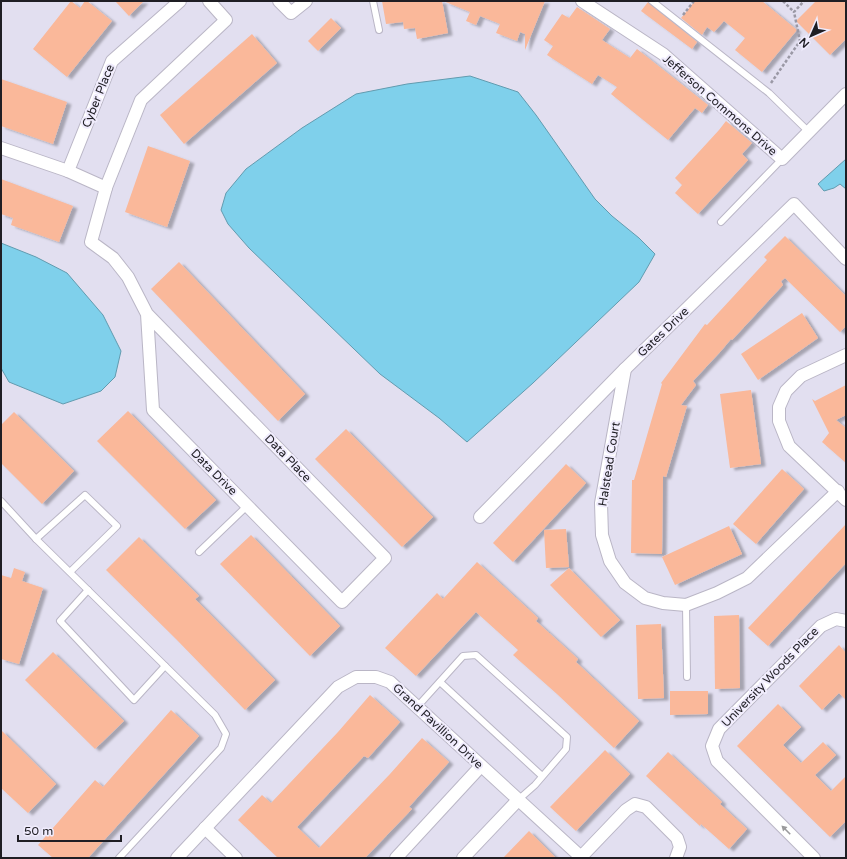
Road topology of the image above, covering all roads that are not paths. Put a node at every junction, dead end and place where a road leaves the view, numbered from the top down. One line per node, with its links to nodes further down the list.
1 (180, 1): 13 (street, Cyber Place)
2 (209, 1): 14 (street)
3 (279, 1): 4 (street)
4 (306, 1)
5 (373, 1): 8 (lane)
6 (582, 1): 12 (street, Jefferson Commons Drive)
7 (652, 1): 10 (lane)
8 (379, 30)
9 (846, 94): 10 (street, Jefferson Commons Drive)
10 (809, 132): 12 (street, Jefferson Commons Drive)
11 (1, 148): 13 (street)
12 (782, 159): 15 (lane)
13 (68, 171): 14 (street)
14 (105, 190): 17 (street)
15 (721, 222)
16 (846, 259): 19 (street, Gates Drive)
17 (147, 314): 22 (street, Data Drive); 28 (street, Data Place)
18 (846, 355): 20 (street)
19 (625, 369): 23 (street, Gates Drive); 29 (street, Halstead Court)
20 (842, 496): 29 (street, Halstead Court)
21 (1, 502): 24 (lane)
22 (247, 506): 25 (lane); 28 (street, Data Drive)
23 (480, 517)
24 (36, 539): 26 (lane); 26 (lane)
25 (199, 552)
26 (70, 572): 27 (lane)
27 (88, 590): 31 (lane); 31 (lane)
28 (342, 602)
29 (686, 605): 32 (lane)
30 (846, 621): 46 (street, University Woods Place, one-way to 30)
31 (165, 666): 39 (lane)
32 (687, 677)
33 (440, 682): 34 (lane); 36 (lane); 36 (lane)
34 (417, 707): 35 (street, Grand Pavillion Drive); 38 (street, Grand Pavillion Drive)
35 (481, 766): 37 (street, Grand Pavillion Drive); 42 (street)
36 (542, 776): 37 (lane)
37 (518, 800): 43 (street); 44 (street, Grand Pavillion Drive)
38 (205, 828): 40 (street, Grand Pavillion Drive); 41 (street)
39 (119, 858)
40 (177, 858)
41 (236, 858)
42 (396, 858)
43 (463, 858)
44 (582, 858): 45 (street)
45 (676, 858)
46 (814, 858)

